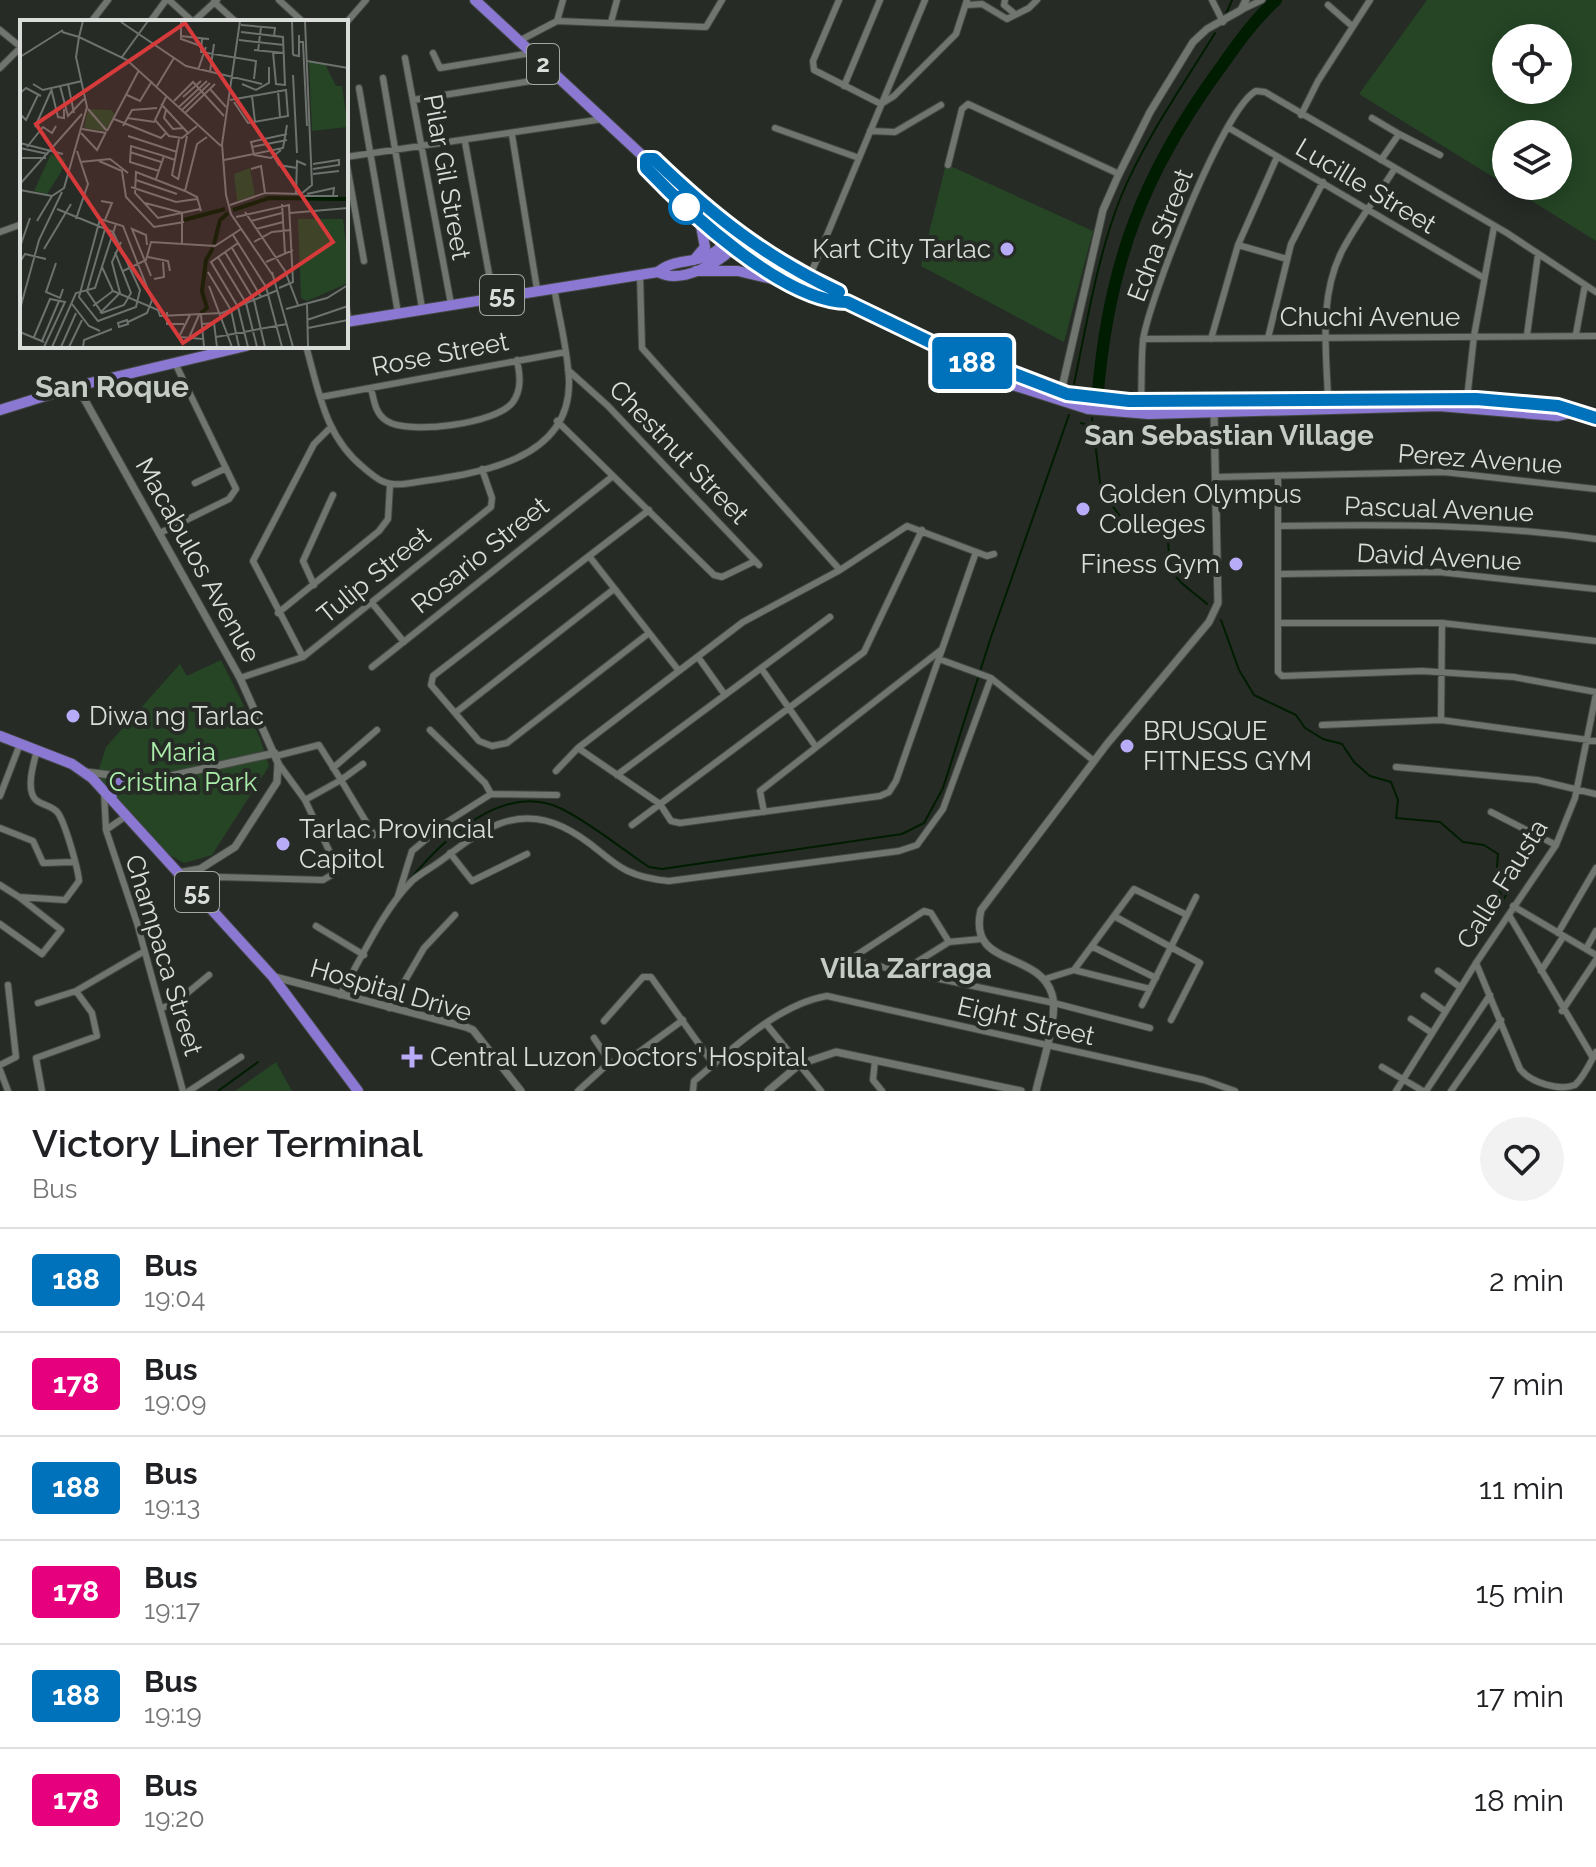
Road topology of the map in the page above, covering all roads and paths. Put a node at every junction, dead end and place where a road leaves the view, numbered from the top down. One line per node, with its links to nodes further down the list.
1 (108, 0): 23 (street)
2 (167, 0): 24 (street); 25 (street)
3 (279, 0): 28 (street)
4 (366, 0): 29 (street)
5 (475, 0): 35 (highway, 2)
6 (563, 0): 30 (street)
7 (617, 0): 31 (street)
8 (722, 0): 31 (street)
9 (839, 0): 44 (street)
10 (880, 0): 44 (street)
11 (925, 0): 47 (street)
12 (1005, 0): 22 (street)
13 (1037, 0): 22 (street)
14 (1212, 0): 32 (street)
15 (1246, 0): 21 (street)
16 (1262, 0): 21 (street)
17 (1370, 0): 33 (street)
18 (214, 1): 26 (street); 27 (street)
19 (967, 2): 22 (street); 47 (street)
20 (1328, 5): 33 (street)
21 (1241, 10): 32 (street)
22 (1015, 14)
23 (93, 20)
24 (152, 20)
25 (191, 20)
26 (195, 20)
27 (234, 20)
28 (301, 20)
29 (348, 21)
30 (557, 21): 31 (street); 35 (street)
31 (611, 22)
32 (1223, 22): 70 (street)
33 (1352, 26): 49 (street)
34 (0, 30): 36 (street)
35 (519, 41): 39 (highway, 2)
36 (20, 47)
37 (20, 49): 41 (street)
38 (433, 53): 39 (street)
39 (531, 53): 42 (highway, 2)
40 (405, 58): 46 (street, Pilar Gil Street)
41 (0, 68)
42 (556, 76): 46 (street); 51 (highway, 2)
43 (383, 78): 59 (street)
44 (844, 86): 47 (street)
45 (359, 88): 60 (street)
46 (413, 100): 58 (street, Pilar Gil Street)
47 (881, 104): 54 (street)
48 (941, 105): 54 (street)
49 (1301, 115): 53 (street, Edna Street); 66 (street)
50 (1372, 118): 55 (street)
51 (603, 119): 56 (street); 65 (highway, 2)
52 (775, 128): 63 (street)
53 (1229, 128): 62 (street, Lucille Street); 104 (street, Edna Street)
54 (870, 131): 63 (street)
55 (1399, 134): 61 (street); 66 (street)
56 (512, 135): 57 (street); 90 (street)
57 (465, 142): 58 (street); 92 (street)
58 (421, 148): 59 (street); 94 (street, Pilar Gil Street)
59 (395, 151): 60 (street); 95 (street)
60 (371, 154): 64 (street); 96 (street)
61 (1440, 155)
62 (1277, 157): 71 (street, Lucille Street); 78 (street)
63 (859, 158): 85 (street)
64 (348, 159)
65 (646, 159): 73 (highway, 2); 77 (highway, 2)
66 (1381, 160): 68 (street)
67 (948, 165): 70 (street)
68 (1395, 168): 72 (street); 75 (street)
69 (348, 170): 82 (street)
70 (1119, 174): 115 (street)
71 (1323, 182): 72 (street, Lucille Street); 81 (street)
72 (1369, 212): 86 (street, Lucille Street); 100 (street)
73 (699, 219): 79 (highway, 2); 83 (highway)
74 (20, 225): 76 (street)
75 (1494, 227): 80 (street); 86 (street)
76 (0, 232)
77 (738, 235): 79 (highway, 55); 85 (highway, 2)
78 (1238, 245): 81 (street); 105 (street)
79 (730, 246): 83 (highway, 55); 87 (highway, 2)
80 (1538, 254): 88 (street); 99 (street)
81 (1287, 259): 103 (street)
82 (364, 261)
83 (693, 267): 84 (highway, 55); 87 (highway)
84 (640, 275): 89 (highway, 55); 144 (street)
85 (809, 278): 93 (highway, 2)
86 (1484, 278): 101 (street)
87 (795, 284): 93 (highway, 2)
88 (1585, 285): 91 (street); 98 (street)
89 (554, 287): 90 (highway, 55); 108 (street)
90 (537, 289): 92 (highway, 55)
91 (1596, 292)
92 (493, 296): 94 (highway, 55)
93 (847, 302): 111 (highway, 2)
94 (451, 304): 95 (highway, 55)
95 (422, 308): 96 (highway, 55)
96 (398, 313): 97 (highway, 55)
97 (348, 322)
98 (1576, 334): 99 (street, Chuchi Avenue); 102 (street, Chuchi Avenue)
99 (1527, 335): 101 (street, Chuchi Avenue)
100 (1326, 336): 101 (street, Chuchi Avenue); 103 (street, Chuchi Avenue); 117 (street)
101 (1474, 336): 118 (street)
102 (1596, 336)
103 (1268, 338): 105 (street, Chuchi Avenue)
104 (1143, 339): 105 (street, Chuchi Avenue); 120 (street, Edna Street)
105 (1211, 339)
106 (307, 348): 116 (street)
107 (216, 349): 110 (highway)
108 (566, 352): 109 (street, Rose Street); 112 (street)
109 (517, 360): 114 (street, Rose Street); 114 (street)
110 (175, 363): 113 (highway); 127 (street)
111 (984, 368): 115 (highway, 2); 122 (highway, 2)
112 (568, 370): 125 (street); 136 (street, Chestnut Street)
113 (77, 386): 121 (highway); 139 (street, Macabulos Avenue)
114 (371, 388): 116 (street, Rose Street)
115 (1061, 392): 120 (highway, 2)
116 (321, 397): 126 (street)
117 (1328, 397): 118 (highway, 2); 119 (highway, 2)
118 (1467, 399): 123 (highway, 2)
119 (1213, 400): 120 (highway, 2); 122 (street)
120 (1141, 401)
121 (0, 410)
122 (1214, 412): 123 (highway, 2); 131 (street)
123 (1570, 413): 124 (highway, 2)
124 (1596, 418)
125 (557, 421): 128 (street); 129 (street)
126 (329, 429): 133 (street); 150 (street)
127 (226, 468): 132 (street); 139 (street)
128 (482, 469): 133 (street); 149 (street, Tulip Street)
129 (613, 476): 136 (street); 156 (street, Rosario Street)
130 (1278, 476): 131 (street, Perez Avenue); 134 (street, Perez Avenue); 137 (street)
131 (1218, 477): 183 (street)
132 (195, 483)
133 (390, 485): 146 (street)
134 (1596, 489)
135 (333, 495): 146 (street)
136 (649, 510): 143 (street)
137 (1279, 526): 140 (street, Pascual Avenue); 145 (street)
138 (922, 530): 141 (street); 144 (street); 169 (street)
139 (162, 532): 166 (street, Macabulos Avenue)
140 (1596, 539)
141 (976, 552): 142 (street); 157 (street)
142 (994, 554)
143 (589, 556): 147 (street); 170 (street)
144 (840, 570): 159 (street)
145 (1280, 574): 148 (street, David Avenue); 152 (street)
146 (314, 585): 150 (street)
147 (614, 589): 154 (street); 170 (street)
148 (1596, 589)
149 (372, 603): 156 (street); 158 (street, Tulip Street)
150 (278, 613): 158 (street)
151 (830, 617): 162 (street)
152 (1281, 623): 153 (street); 164 (street)
153 (1442, 623): 155 (street); 164 (street)
154 (649, 633): 163 (street); 170 (street)
155 (1596, 641)
156 (404, 642): 161 (street, Rosario Street)
157 (941, 650): 160 (street); 179 (street)
158 (303, 657): 166 (street, Tulip Street)
159 (698, 657): 163 (street); 168 (street)
160 (939, 659): 165 (street); 200 (street)
161 (372, 667)
162 (761, 668): 168 (street); 169 (street)
163 (679, 671): 180 (street)
164 (1441, 672): 167 (street); 171 (street)
165 (989, 677): 183 (street); 208 (street)
166 (240, 678): 182 (street, Macabulos Avenue)
167 (1596, 693): 176 (street, Calle Fausta)
168 (725, 695): 189 (street)
169 (790, 707): 179 (street); 199 (street)
170 (455, 713)
171 (1441, 720): 172 (street); 176 (street)
172 (1322, 725)
173 (377, 730): 186 (street)
174 (430, 730): 193 (street)
175 (0, 736): 178 (highway, 55)
176 (1587, 739): 177 (street); 192 (street, Calle Fausta)
177 (1596, 741)
178 (20, 744): 181 (highway, 55); 196 (street)
179 (816, 747): 200 (street)
180 (578, 748): 187 (street); 189 (street)
181 (37, 750): 188 (highway, 55); 210 (street)
182 (276, 757): 186 (street); 190 (street); 198 (street); 211 (street)
183 (1094, 761): 229 (street)
184 (363, 764): 191 (street)
185 (1396, 767): 192 (street)
186 (333, 768): 191 (street)
187 (556, 771)
188 (86, 772): 190 (street); 197 (highway, 55)
189 (617, 775): 199 (street)
190 (121, 778): 197 (highway)
191 (341, 780): 198 (street); 206 (street)
192 (1577, 789): 194 (street); 207 (street, Calle Fausta)
193 (491, 794): 195 (street); 219 (street)
194 (1596, 794)
195 (557, 795)
196 (0, 796)
197 (108, 796): 202 (highway, 55); 205 (street, Champaca Street)
198 (305, 800): 214 (street)
199 (660, 804): 200 (street); 203 (street)
200 (764, 812)
201 (1491, 812): 207 (street)
202 (126, 816): 205 (street, Champaca Street); 213 (highway, 55)
203 (632, 825)
204 (0, 828): 210 (street)
205 (106, 830): 234 (street, Champaca Street)
206 (374, 835)
207 (1556, 845): 220 (street, Calle Fausta)
208 (450, 853): 209 (street); 219 (street)
209 (527, 854)
210 (73, 862): 217 (street)
211 (204, 867): 213 (street); 214 (street)
212 (1596, 868): 228 (street)
213 (178, 873): 216 (highway, 55)
214 (218, 877): 216 (street)
215 (0, 885): 217 (street)
216 (199, 894): 243 (highway, 55)
217 (19, 897): 225 (street)
218 (1196, 897): 222 (street)
219 (398, 899): 235 (street)
220 (1513, 906): 223 (street, Calle Fausta); 228 (street)
221 (455, 915): 257 (street)
222 (1187, 915): 224 (street); 232 (street)
223 (1509, 915): 237 (street, Calle Fausta); 241 (street)
224 (1114, 916): 231 (street); 232 (street)
225 (0, 924)
226 (316, 926): 235 (street)
227 (1596, 931): 233 (street)
228 (1561, 935): 233 (street); 241 (street)
229 (981, 939): 230 (street); 245 (street)
230 (949, 942): 238 (street); 238 (street)
231 (1093, 947): 239 (street); 244 (street)
232 (1173, 947): 244 (street); 262 (street)
233 (1586, 949): 236 (street)
234 (143, 952): 249 (street); 256 (street, Champaca Street)
235 (364, 955): 250 (street)
236 (1596, 958): 259 (street)
237 (1476, 963): 247 (street, Calle Fausta); 251 (street)
238 (904, 970): 254 (street)
239 (1074, 970): 245 (street); 248 (street)
240 (1438, 971): 247 (street)
241 (1541, 971): 259 (street)
242 (209, 975): 256 (street)
243 (273, 977): 250 (street, Hospital Drive); 282 (highway, 55)
244 (1156, 978): 248 (street)
245 (1045, 979): 254 (street)
246 (8, 985): 277 (street)
247 (1460, 987): 258 (street, Calle Fausta)
248 (1150, 989): 255 (street)
249 (76, 991): 253 (street); 280 (street)
250 (340, 995): 257 (street, Hospital Drive)
251 (1490, 995): 263 (street); 293 (street)
252 (1424, 996): 258 (street)
253 (38, 1003)
254 (1054, 1003): 266 (street); 269 (street)
255 (1142, 1005)
256 (161, 1008): 281 (street, Champaca Street)
257 (389, 1008): 283 (street, Hospital Drive)
258 (1445, 1011): 267 (street, Calle Fausta)
259 (1562, 1011): 270 (street)
260 (1411, 1019): 267 (street)
261 (683, 1020): 264 (street); 272 (street); 275 (street)
262 (1171, 1020)
263 (1501, 1020): 270 (street); 294 (street)
264 (604, 1021)
265 (767, 1025): 269 (street, Eight Street); 274 (street); 275 (street, Eight Street)
266 (1150, 1028)
267 (1432, 1033): 278 (street, Calle Fausta)
268 (594, 1038): 284 (street)
269 (1045, 1047): 290 (street); 291 (street, Eight Street)
270 (1594, 1055)
271 (241, 1057): 281 (street)
272 (631, 1058)
273 (875, 1060): 274 (street); 288 (street); 289 (street)
274 (800, 1064): 286 (street); 287 (street)
275 (714, 1065): 285 (street, Eight Street)
276 (1382, 1067): 278 (street)
277 (0, 1068): 279 (street)
278 (1403, 1079): 292 (street, Calle Fausta); 293 (street)
279 (8, 1091)
280 (42, 1091)
281 (186, 1091)
282 (358, 1091)
283 (521, 1091)
284 (578, 1091)
285 (693, 1091)
286 (768, 1091)
287 (821, 1091)
288 (882, 1091)
289 (1021, 1091)
290 (1036, 1091)
291 (1235, 1091)
292 (1396, 1091)
293 (1424, 1091)
294 (1451, 1091)

